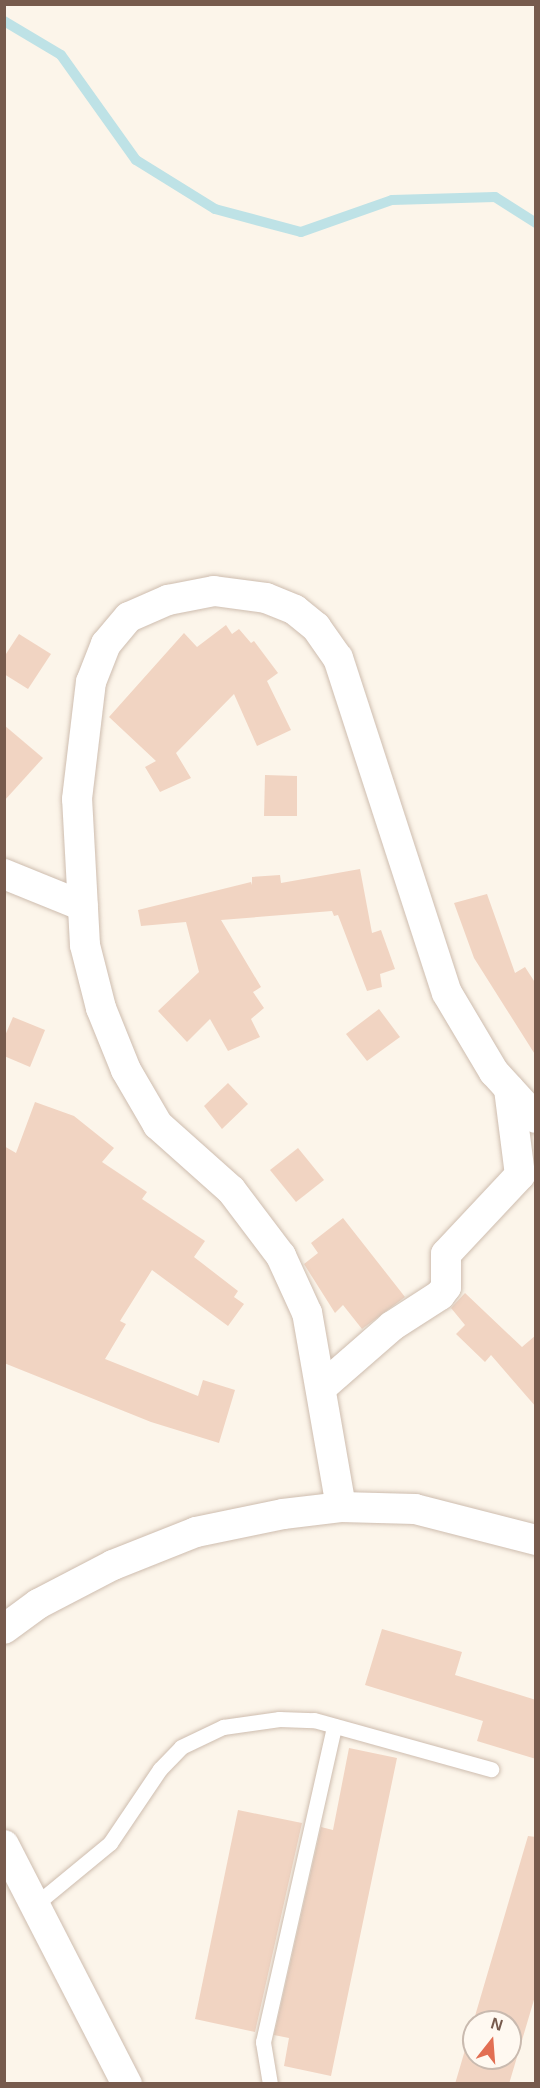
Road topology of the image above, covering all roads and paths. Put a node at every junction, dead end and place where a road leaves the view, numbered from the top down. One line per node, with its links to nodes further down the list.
1 (4, 874): 2 (street)
2 (82, 906): 3 (street); 5 (street)
3 (510, 1089): 4 (street); 5 (street)
4 (536, 1118)
5 (321, 1388): 6 (street)
6 (341, 1507): 7 (street); 8 (street)
7 (536, 1540)
8 (4, 1629)
9 (334, 1726): 10 (lane); 12 (lane); 14 (lane)
10 (491, 1770)
11 (4, 1845): 12 (street)
12 (36, 1904): 13 (street)
13 (127, 2084)
14 (270, 2084)

